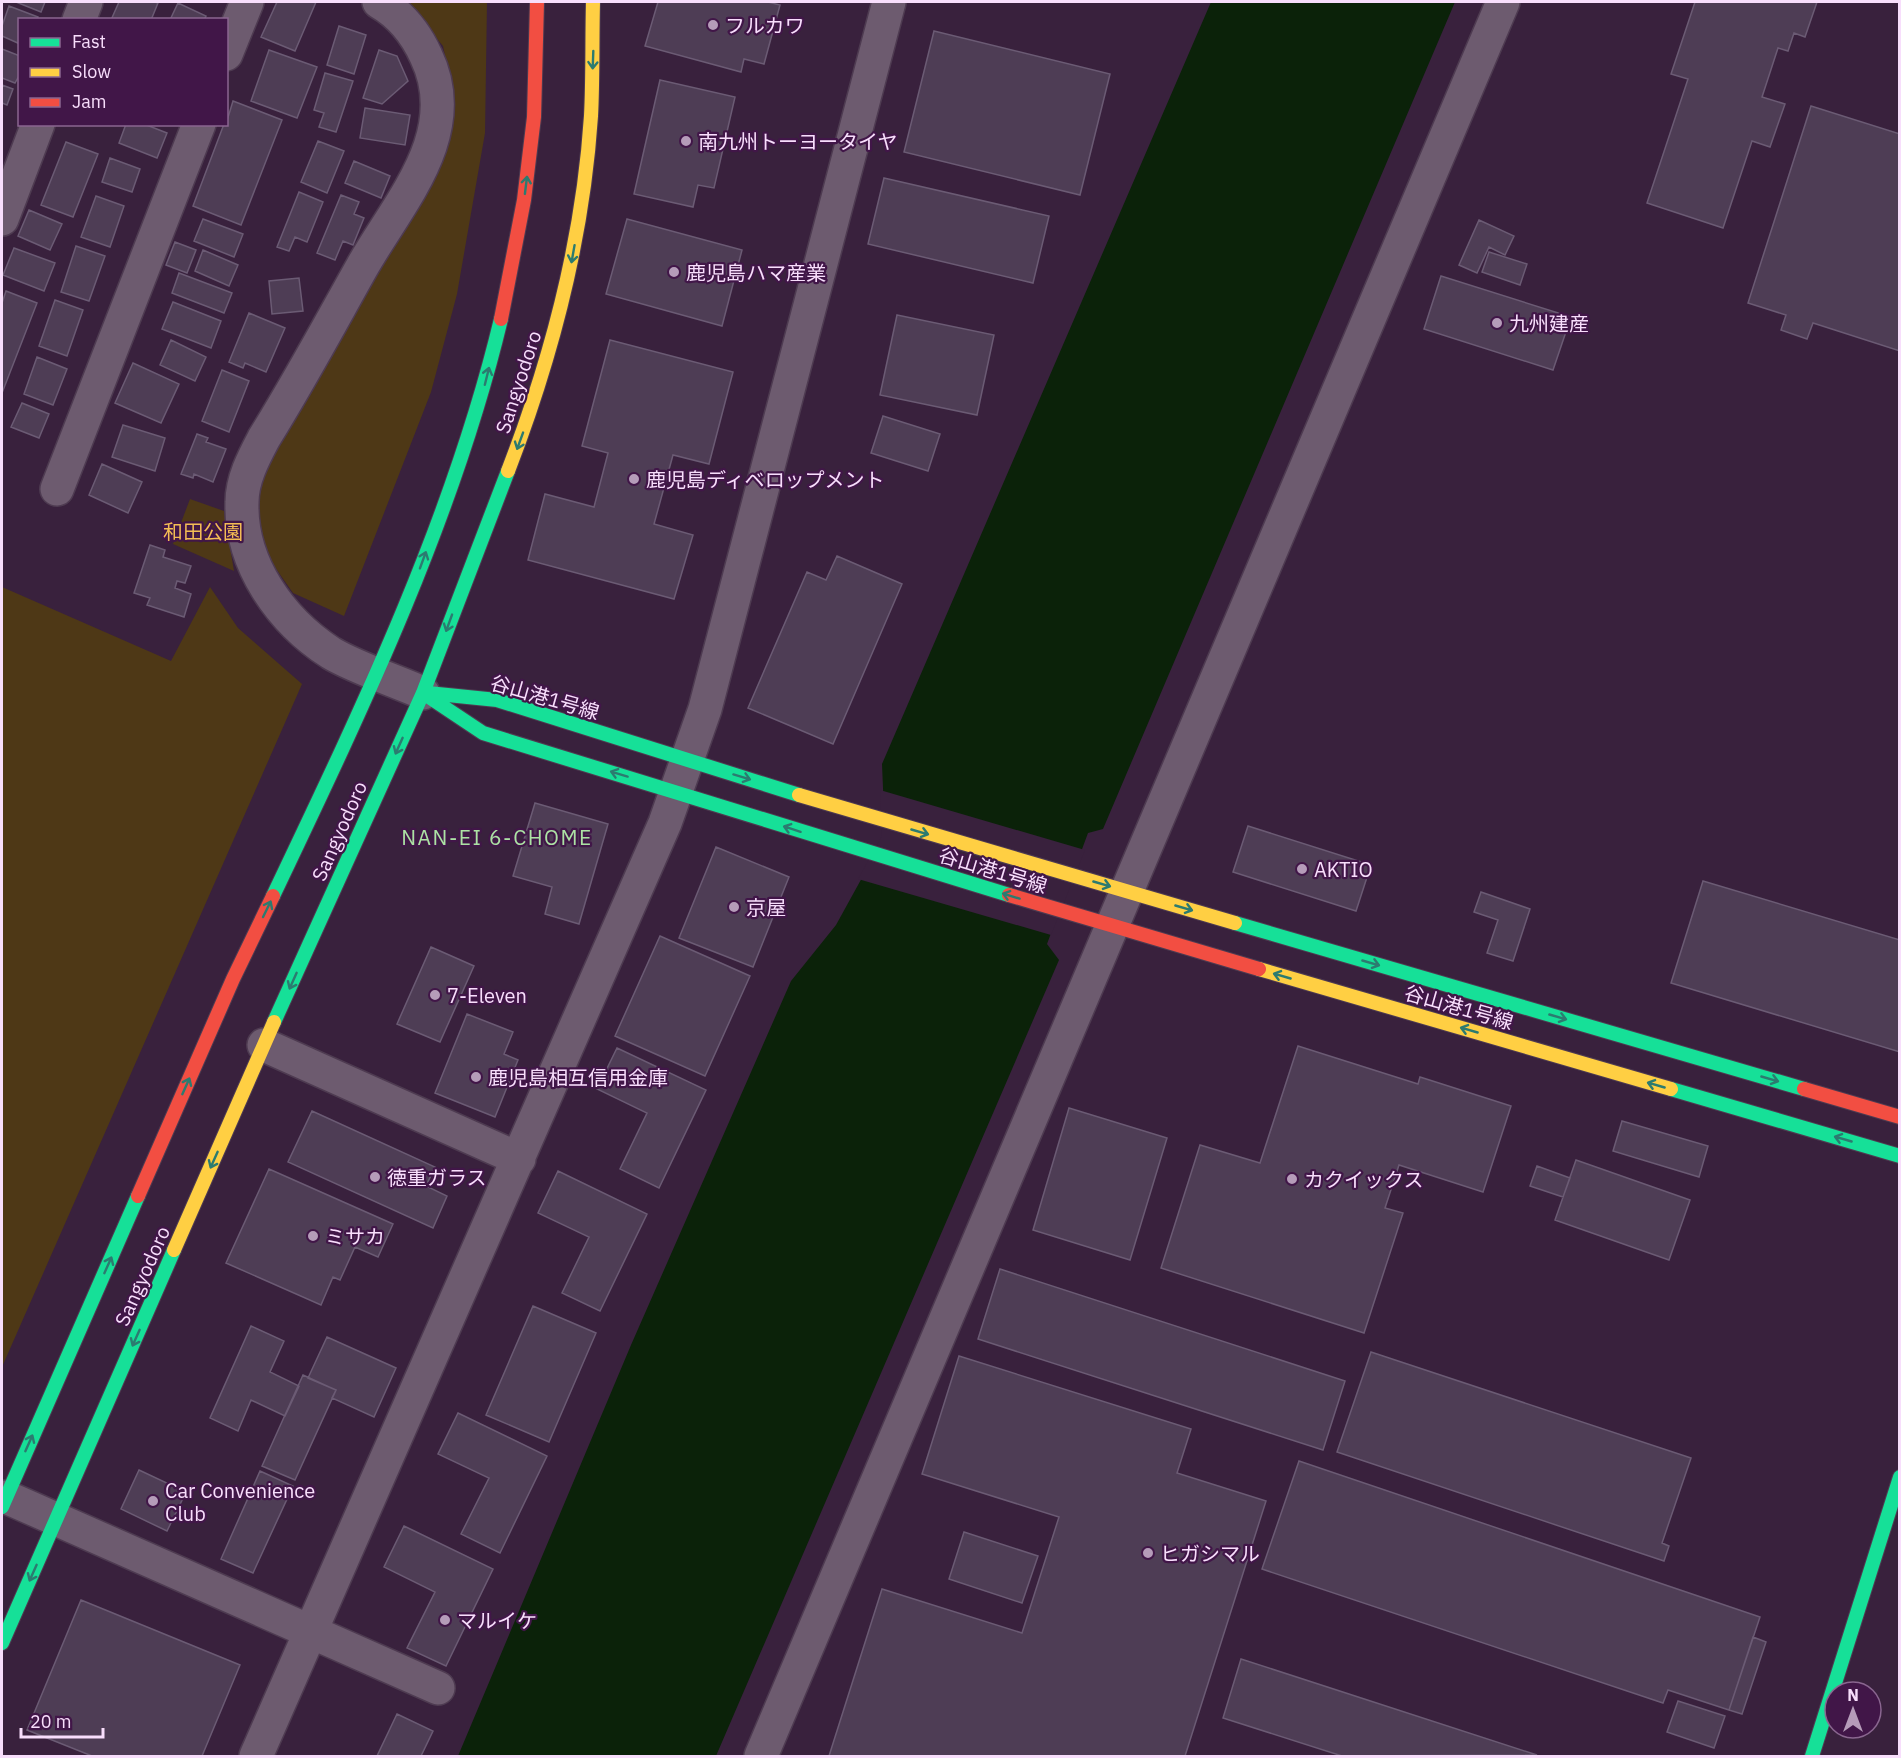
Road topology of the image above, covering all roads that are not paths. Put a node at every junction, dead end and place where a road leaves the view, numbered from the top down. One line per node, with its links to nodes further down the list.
1 (86, 2): 8 (street)
2 (247, 2): 9 (street)
3 (379, 2): 14 (street)
4 (537, 2): 14 (street, Sangyodoro, one-way to 4)
5 (593, 2): 15 (street, Sangyodoro, one-way to 15)
6 (889, 2): 16 (street)
7 (1503, 2): 18 (street)
8 (80, 18)
9 (228, 49)
10 (37, 126): 12 (street)
11 (198, 126): 13 (street)
12 (2, 219)
13 (57, 489)
14 (376, 672): 15 (street); 25 (street, Sangyodoro, one-way to 14)
15 (423, 693): 16 (street, 谷山港1号線); 17 (street, 谷山港1号線, one-way to 15); 20 (street, Sangyodoro, one-way to 20)
16 (686, 760): 17 (street); 18 (street, 谷山港1号線, one-way to 18)
17 (675, 791): 19 (street, 谷山港1号線, one-way to 17); 23 (street)
18 (1128, 892): 19 (street); 21 (street, 谷山港1号線, one-way to 21)
19 (1112, 926): 22 (street, 谷山港1号線, one-way to 19); 31 (street)
20 (264, 1045): 23 (street); 26 (street, Sangyodoro, one-way to 26)
21 (1899, 1117)
22 (1899, 1156)
23 (519, 1159): 27 (street)
24 (1899, 1477): 32 (street)
25 (4, 1502): 26 (street)
26 (57, 1520): 27 (street); 28 (street, Sangyodoro, one-way to 28)
27 (309, 1631): 29 (street); 30 (street)
28 (2, 1643)
29 (438, 1688)
30 (256, 1756)
31 (761, 1756)
32 (1812, 1756)

